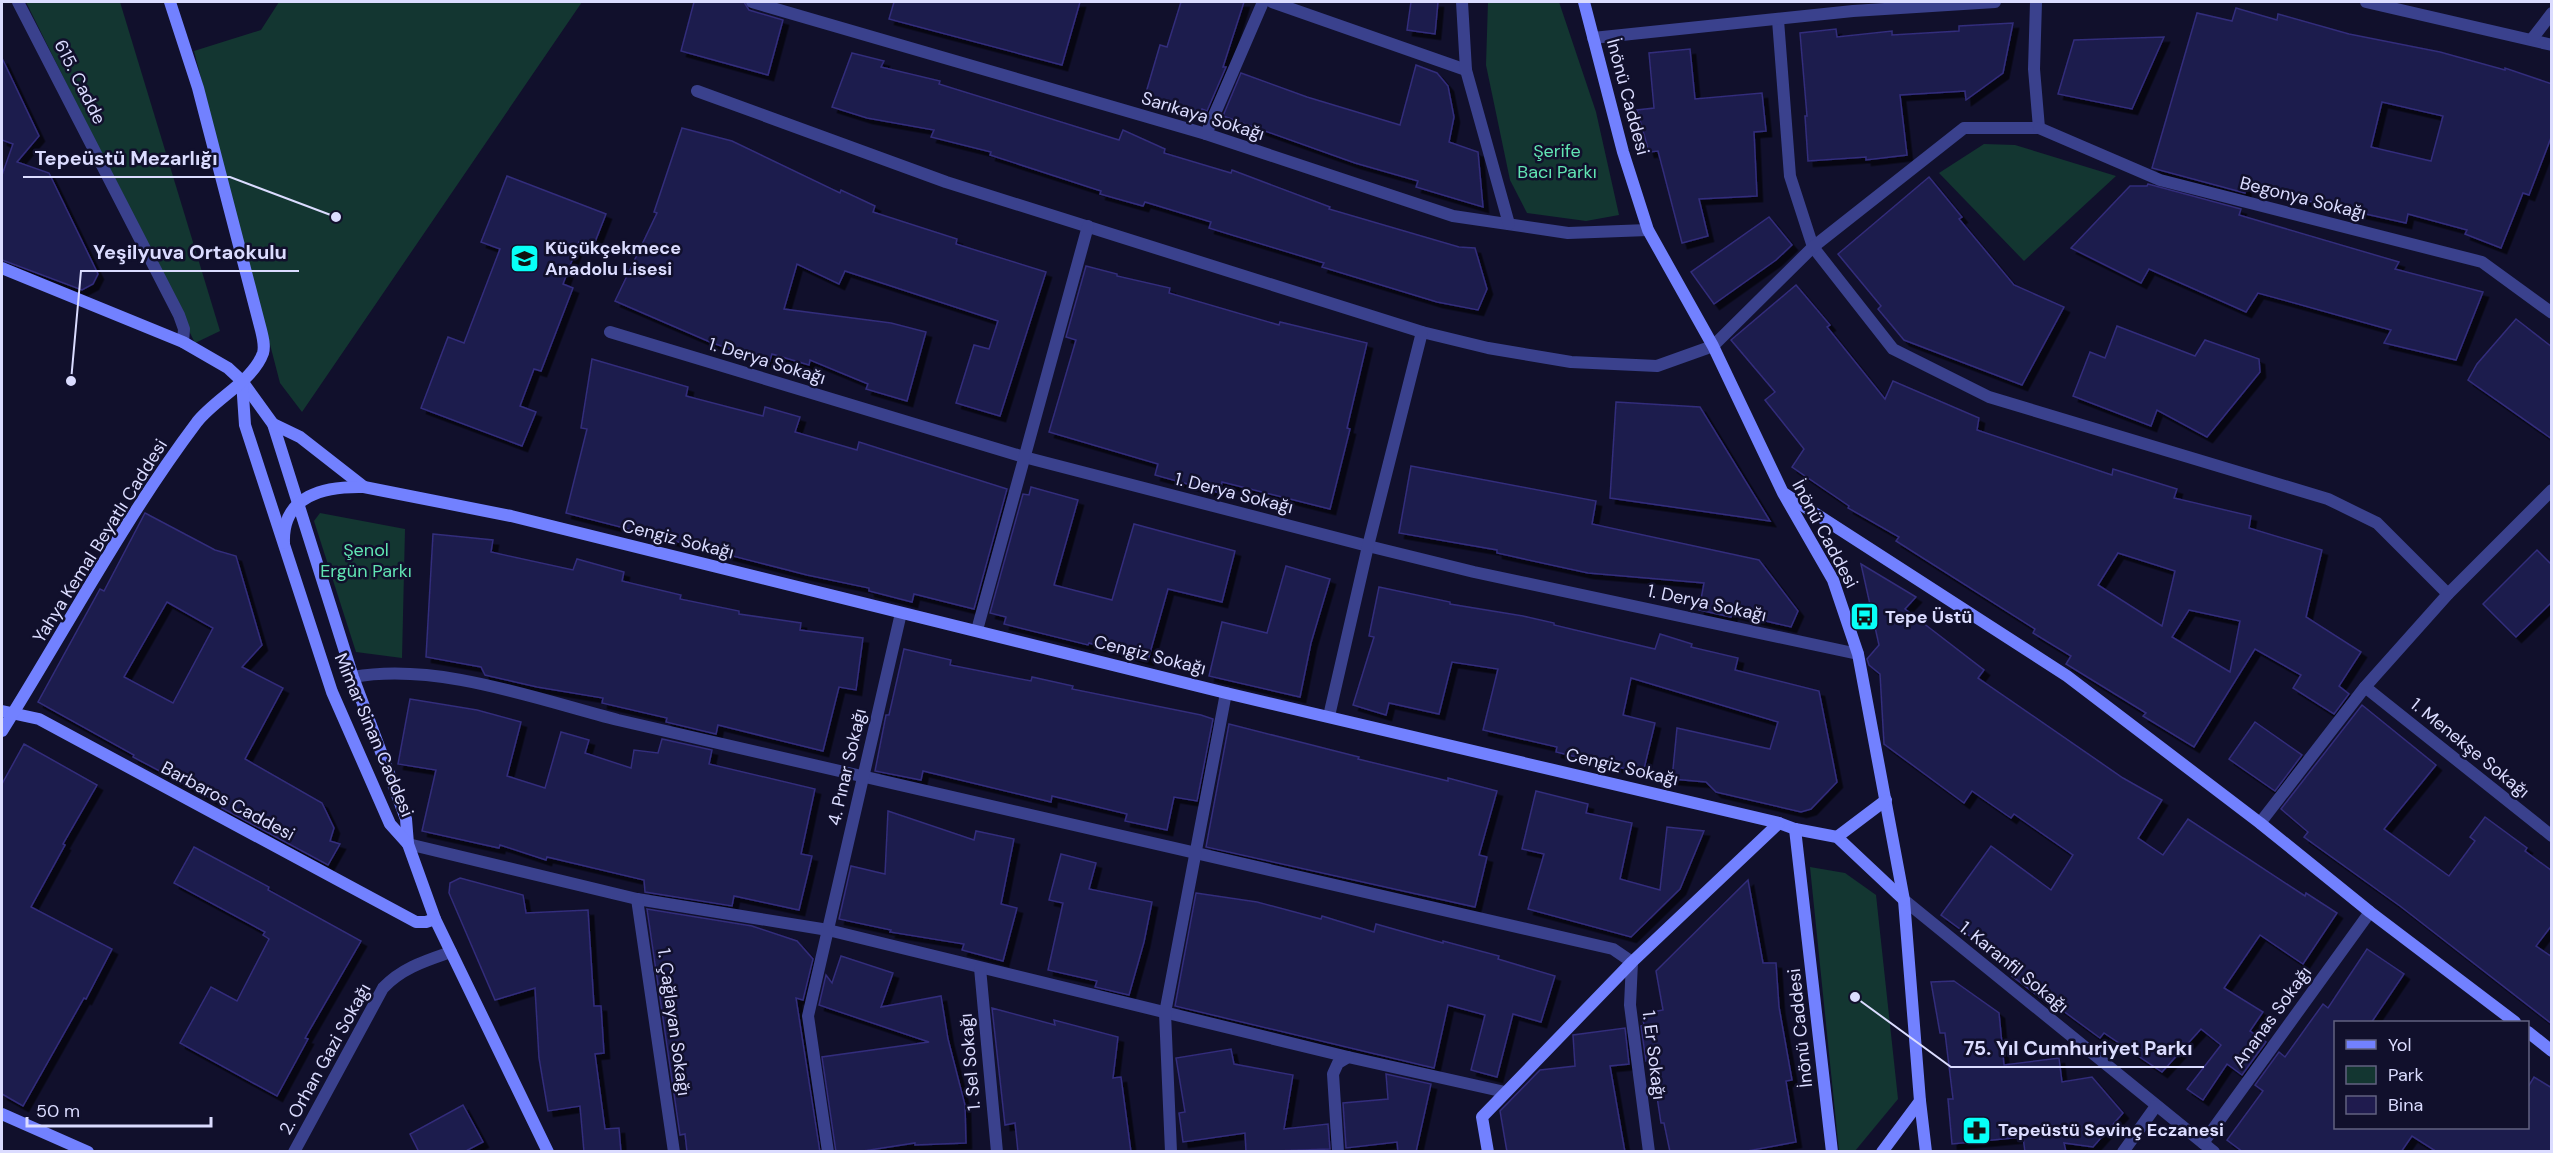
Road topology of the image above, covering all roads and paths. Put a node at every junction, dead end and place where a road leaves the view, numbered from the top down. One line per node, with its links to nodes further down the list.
1 (18, 2): 29 (street, 615. Cadde)
2 (170, 2): 31 (street, Yahya Kemal Beyatlı Caddesi)
3 (752, 2): 20 (street, Sarıkaya Sokağı)
4 (1263, 2): 20 (street)
5 (1272, 2): 17 (street)
6 (1462, 2): 17 (street)
7 (1584, 2): 14 (street, İnönü Caddesi)
8 (1995, 2): 11 (street)
9 (2036, 2): 19 (street)
10 (2369, 2): 15 (street)
11 (1855, 6): 13 (street)
12 (2552, 13): 15 (street)
13 (1778, 21): 14 (street); 24 (street)
14 (1593, 38): 23 (street, İnönü Caddesi)
15 (2532, 39): 16 (street)
16 (2552, 45)
17 (1466, 70): 21 (street)
18 (697, 91): 22 (street)
19 (2038, 128): 24 (street); 26 (street, Begonya Sokağı)
20 (1206, 134): 21 (street, Sarıkaya Sokağı)
21 (1509, 224): 23 (street, Sarıkaya Sokağı)
22 (1088, 226): 27 (street); 33 (street)
23 (1648, 230): 30 (street, İnönü Caddesi)
24 (1813, 248): 30 (street); 40 (street)
25 (2, 267): 29 (street)
26 (2552, 313)
27 (1422, 332): 30 (street); 39 (street)
28 (610, 333): 33 (street, 1. Derya Sokağı)
29 (183, 342): 31 (street)
30 (1713, 346): 36 (street, İnönü Caddesi)
31 (242, 381): 32 (street); 38 (street, Mimar Sinan Caddesi); 47 (street, Yahya Kemal Beyatlı Caddesi)
32 (273, 424): 34 (street, Cengiz Sokağı); 37 (street)
33 (1024, 457): 39 (street, 1. Derya Sokağı); 42 (street)
34 (364, 487): 37 (street, Cengiz Sokağı); 41 (street, Cengiz Sokağı)
35 (2552, 489): 40 (street)
36 (1783, 493): 43 (street, İnönü Caddesi); 53 (street)
37 (298, 503): 38 (street); 44 (street)
38 (284, 543): 57 (street, Mimar Sinan Caddesi)
39 (1368, 546): 43 (street, 1. Derya Sokağı); 48 (street)
40 (2448, 594): 45 (street)
41 (901, 613): 42 (street, Cengiz Sokağı); 50 (street, 4. Pınar Sokağı)
42 (977, 630): 46 (street, Cengiz Sokağı)
43 (1858, 654): 51 (street, İnönü Caddesi)
44 (353, 677): 50 (street); 57 (street)
45 (2365, 687): 53 (street); 55 (street, 1. Menekşe Sokağı)
46 (1226, 693): 48 (street, Cengiz Sokağı); 58 (street)
47 (7, 712): 49 (street, Yahya Kemal Beyatlı Caddesi); 62 (street, Barbaros Caddesi)
48 (1329, 716): 52 (street, Cengiz Sokağı)
49 (2, 731)
50 (863, 776): 58 (street); 63 (street, 4. Pınar Sokağı)
51 (1886, 800): 56 (street); 60 (street, İnönü Caddesi)
52 (1779, 823): 54 (street, Cengiz Sokağı); 65 (street)
53 (2260, 823): 61 (street)
54 (1796, 829): 56 (street, Cengiz Sokağı); 87 (street, İnönü Caddesi)
55 (2552, 836)
56 (1838, 837): 60 (street)
57 (408, 844): 59 (street); 62 (street, Mimar Sinan Caddesi)
58 (1195, 852): 65 (street); 67 (street)
59 (637, 898): 63 (street); 80 (street, 1. Çağlayan Sokağı)
60 (1904, 900): 73 (street, İnönü Caddesi); 74 (street, 1. Karanfil Sokağı)
61 (2370, 912): 68 (street); 76 (street, Ananas Sokağı)
62 (435, 919): 64 (street, Mimar Sinan Caddesi)
63 (828, 930): 66 (street); 81 (street, 4. Pınar Sokağı)
64 (451, 952): 78 (street, 2. Orhan Gazi Sokağı); 79 (street, Mimar Sinan Caddesi)
65 (1632, 962): 72 (street); 86 (street, 1. Er Sokağı)
66 (980, 968): 67 (street); 82 (street, 1. Sel Sokağı)
67 (1165, 1012): 71 (street); 83 (street)
68 (2512, 1021)
69 (2529, 1033): 70 (street)
70 (2552, 1051)
71 (1348, 1057): 72 (street); 84 (street)
72 (1505, 1092): 85 (street)
73 (1920, 1101): 88 (street); 89 (street, İnönü Caddesi)
74 (2156, 1106): 76 (street, 1. Karanfil Sokağı); 90 (street)
75 (2, 1114): 77 (street)
76 (2203, 1143): 91 (street, 1. Karanfil Sokağı)
77 (88, 1152)
78 (294, 1152)
79 (548, 1152)
80 (674, 1152)
81 (828, 1152)
82 (997, 1152)
83 (1171, 1152)
84 (1338, 1152)
85 (1488, 1152)
86 (1648, 1152)
87 (1832, 1152)
88 (1882, 1152)
89 (1926, 1152)
90 (2123, 1152)
91 (2214, 1152)

